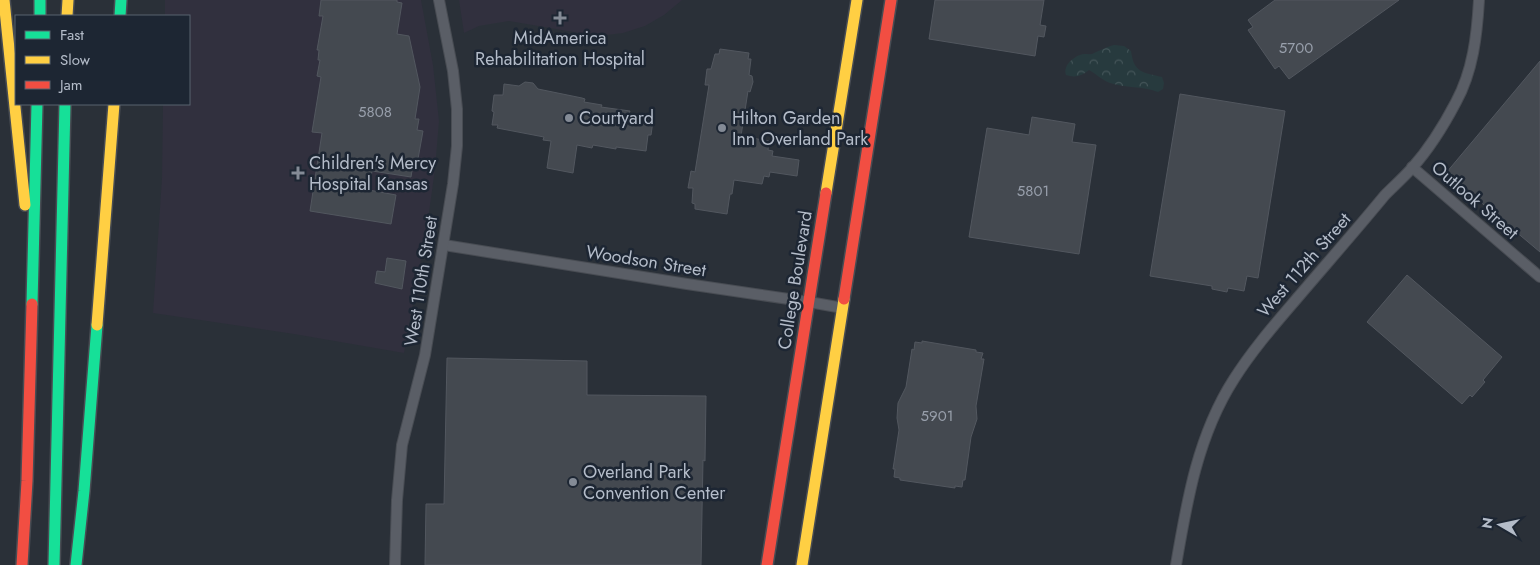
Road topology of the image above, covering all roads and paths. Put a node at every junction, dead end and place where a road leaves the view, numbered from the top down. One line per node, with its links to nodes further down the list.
1 (4, 0): 18 (main road)
2 (40, 0): 9 (main road)
3 (68, 0): 10 (main road)
4 (121, 0): 11 (main road)
5 (439, 0): 16 (street, West 110th Street)
6 (857, 0): 19 (main road, College Boulevard)
7 (891, 0): 20 (main road)
8 (1479, 0): 15 (street, West 112th Street)
9 (40, 15)
10 (67, 15)
11 (120, 15)
12 (37, 105): 18 (main road)
13 (65, 105): 22 (main road)
14 (114, 105): 23 (main road)
15 (1412, 167): 17 (street, Outlook Street); 27 (street, West 112th Street)
16 (444, 245): 19 (street, Woodson Street); 24 (street, West 110th Street)
17 (1540, 277)
18 (33, 286): 21 (main road)
19 (809, 302): 20 (street, Woodson Street); 25 (main road, College Boulevard)
20 (843, 308): 26 (main road)
21 (22, 565)
22 (54, 565)
23 (76, 565)
24 (395, 565)
25 (767, 565)
26 (802, 565)
27 (1176, 565)

